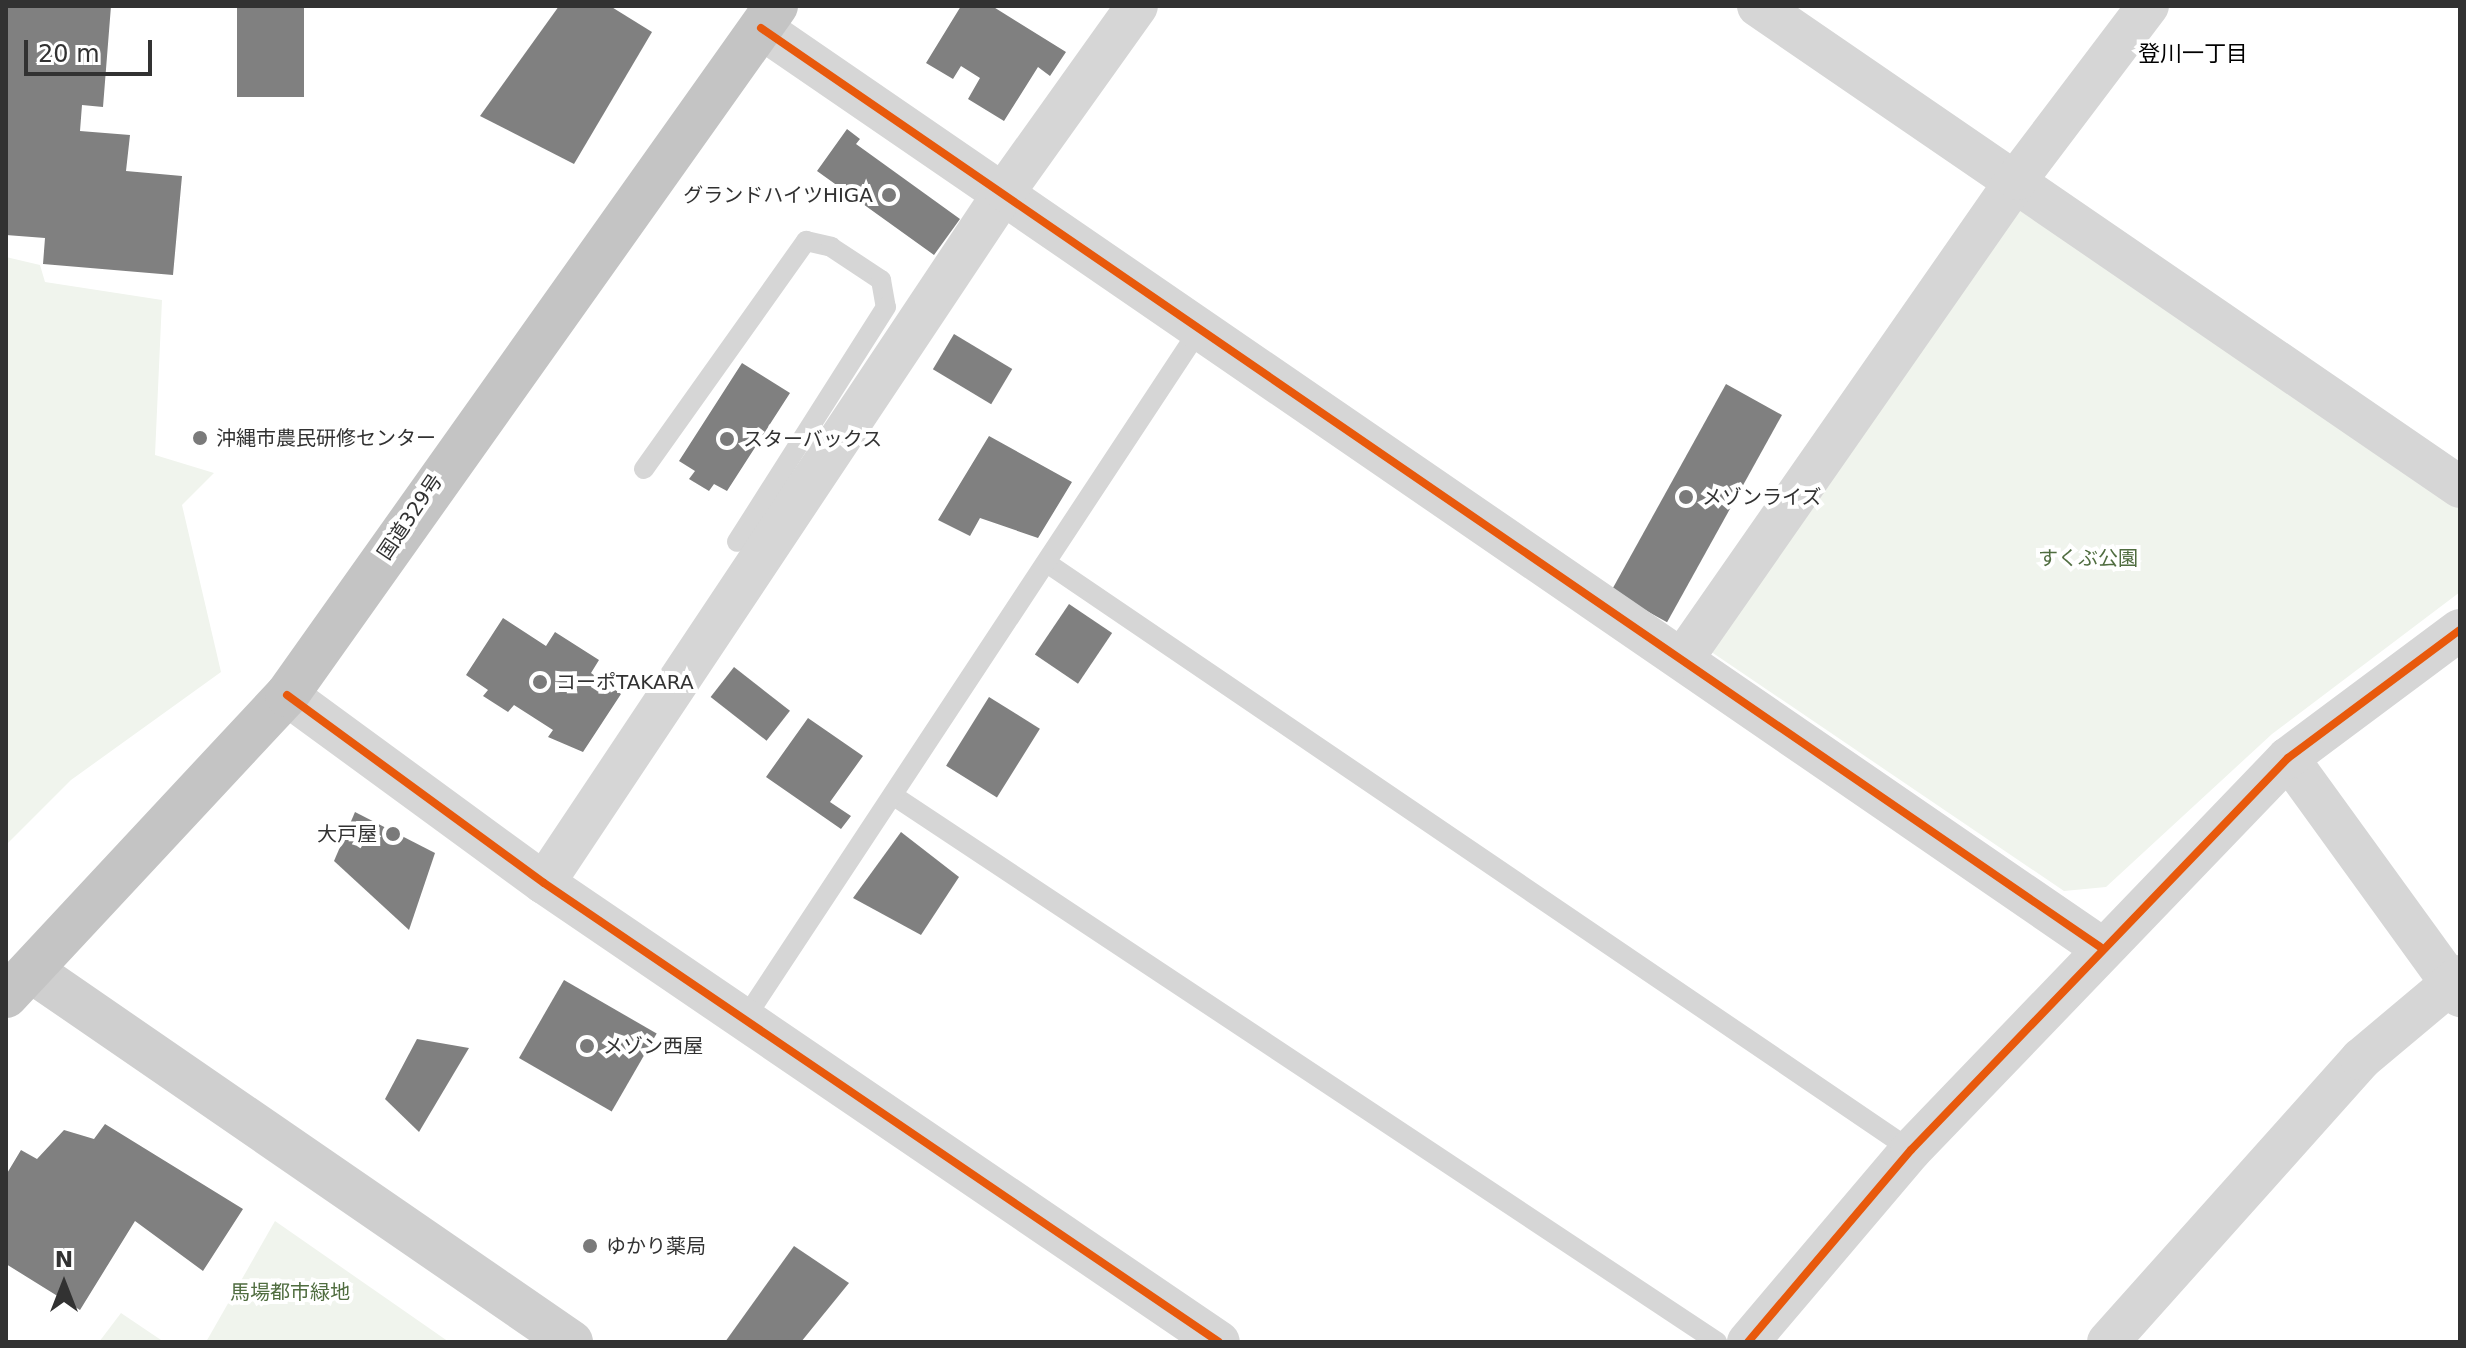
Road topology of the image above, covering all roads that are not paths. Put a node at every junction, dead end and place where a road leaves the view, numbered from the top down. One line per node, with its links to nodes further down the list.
1 (1137, 6): 6 (street)
2 (1758, 6): 5 (street)
3 (2148, 6): 5 (street)
4 (768, 17): 6 (street); 14 (highway, 国道329号)
5 (2017, 179): 9 (street); 13 (street)
6 (1005, 191): 7 (street); 17 (street)
7 (1201, 327): 11 (lane); 13 (street)
8 (644, 469): 10 (lane)
9 (2460, 487)
10 (737, 542)
11 (1047, 563): 16 (lane); 22 (lane)
12 (2460, 630): 15 (street)
13 (1684, 657): 18 (street)
14 (287, 695): 17 (street); 19 (highway, 国道329号)
15 (2288, 758): 18 (street); 20 (street)
16 (894, 796): 21 (lane); 25 (lane)
17 (544, 883): 21 (street)
18 (2100, 947): 22 (street)
19 (20, 984): 24 (street)
20 (2457, 985): 27 (street)
21 (744, 1020): 23 (street)
22 (1911, 1150): 26 (street)
23 (1200, 1337)
24 (571, 1342)
25 (1717, 1342)
26 (1748, 1342)
27 (2108, 1342)

